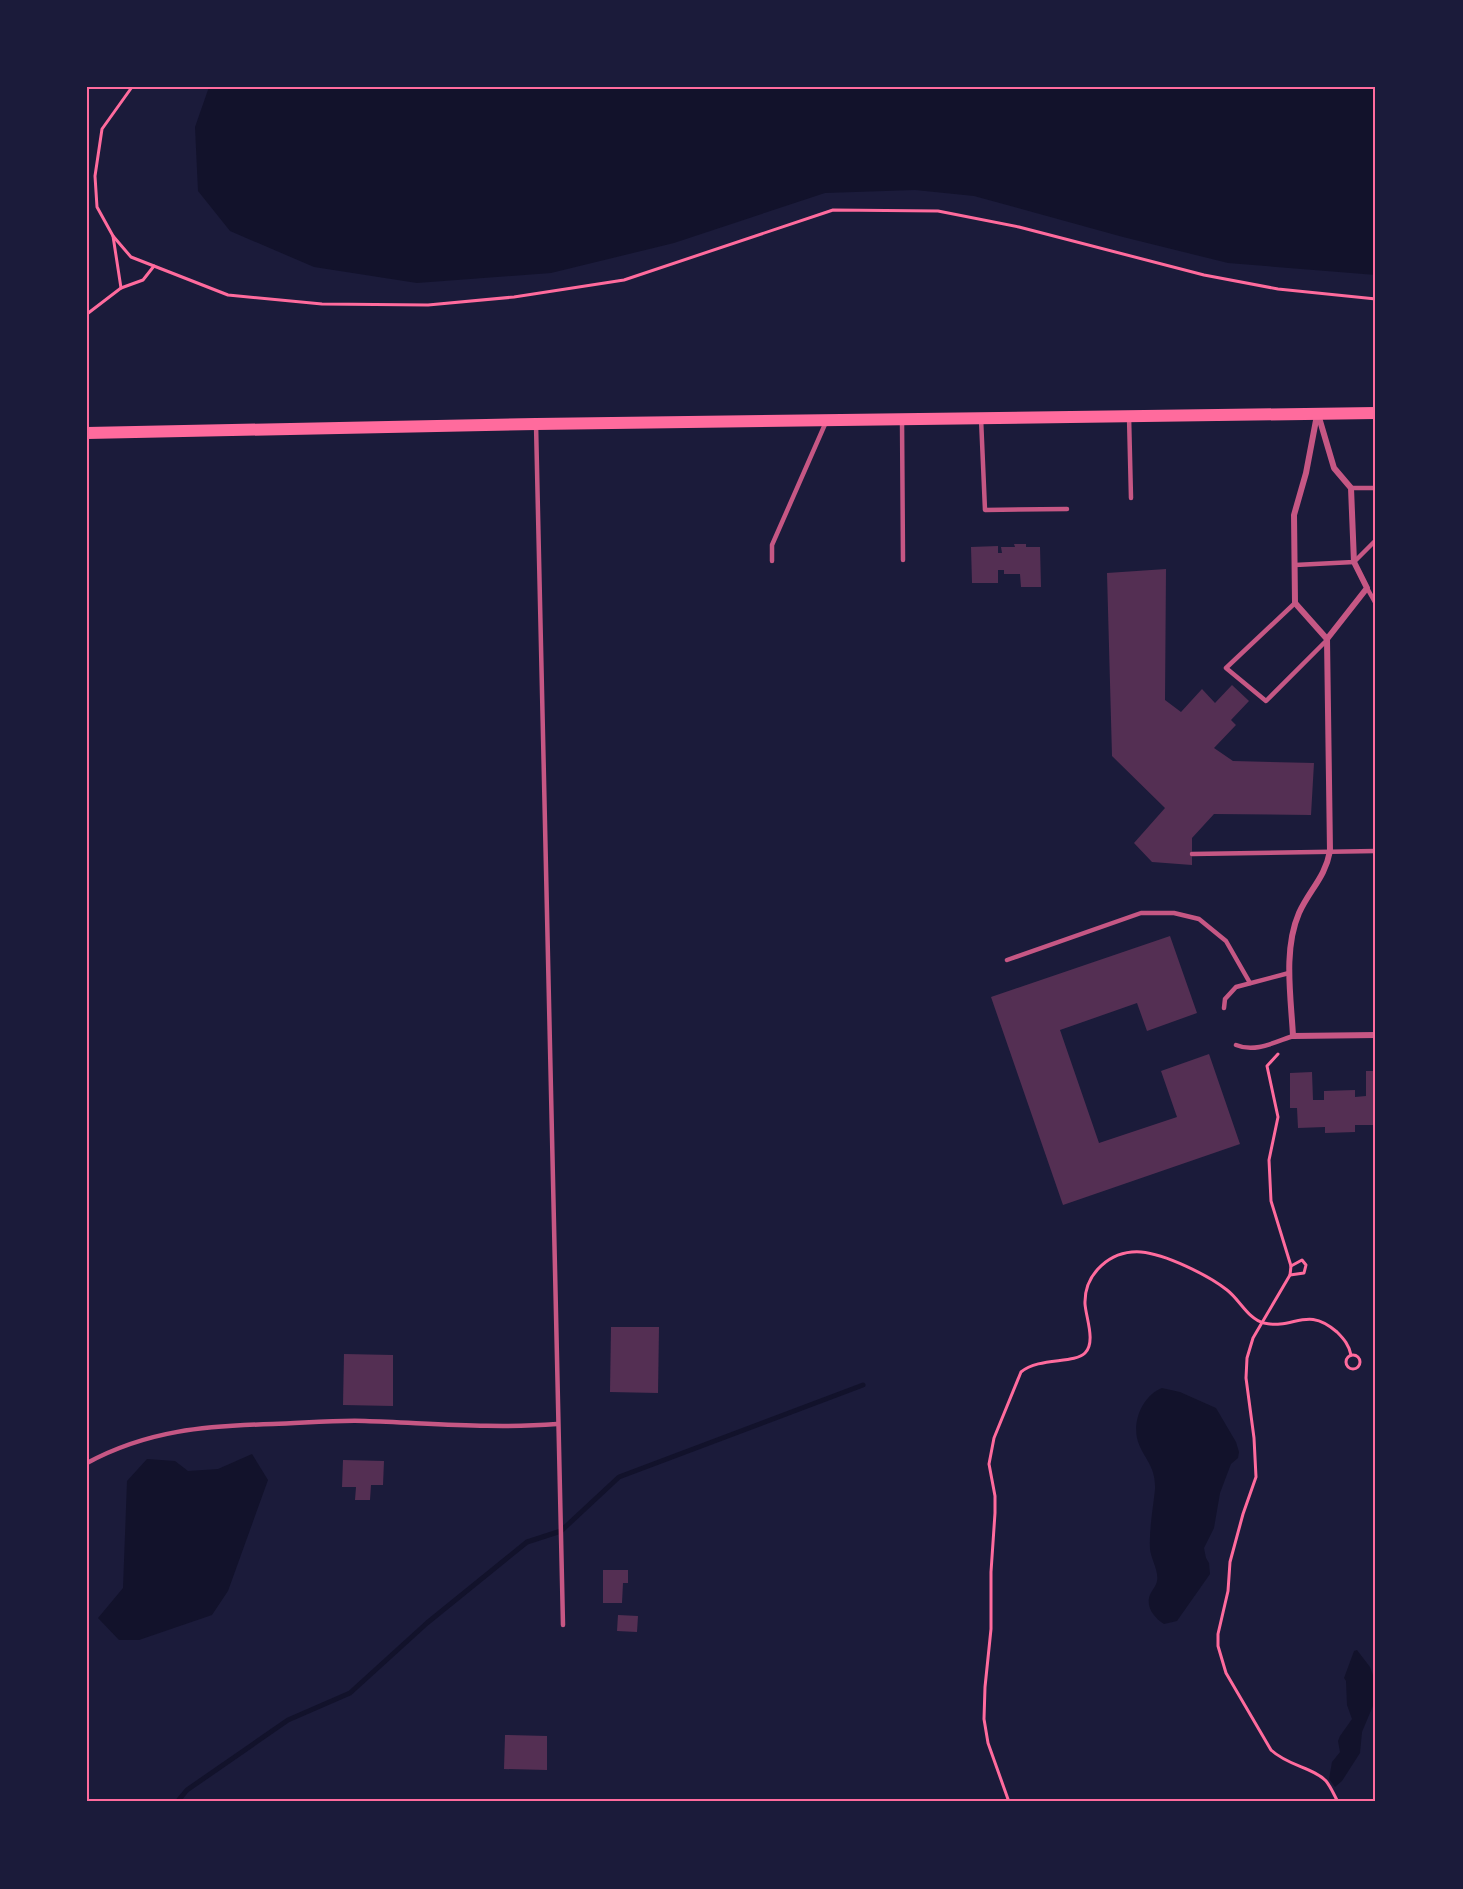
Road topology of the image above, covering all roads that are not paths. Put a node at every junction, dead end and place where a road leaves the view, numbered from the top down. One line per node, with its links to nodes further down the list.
1 (1376, 413): 2 (main road)
2 (1318, 414): 3 (main road); 9 (street); 17 (street)
3 (1129, 416): 4 (main road); 11 (lane)
4 (981, 418): 5 (main road); 12 (lane)
5 (902, 419): 6 (main road); 14 (lane)
6 (826, 421): 7 (main road); 15 (lane)
7 (536, 424): 8 (main road); 32 (lane)
8 (87, 434)
9 (1351, 488): 10 (lane); 16 (street)
10 (1376, 488)
11 (1131, 498)
12 (1067, 509)
13 (1376, 540): 16 (lane)
14 (903, 560)
15 (772, 561)
16 (1354, 562): 17 (lane); 18 (street)
17 (1295, 565): 19 (street)
18 (1367, 588): 20 (lane); 21 (street)
19 (1295, 603): 21 (street); 21 (lane)
20 (1376, 604)
21 (1327, 639): 22 (street)
22 (1330, 851): 23 (lane); 24 (lane); 26 (street)
23 (1376, 851)
24 (1192, 854)
25 (1007, 960): 27 (lane)
26 (1289, 973): 27 (lane); 30 (street)
27 (1250, 983): 28 (lane)
28 (1224, 1008)
29 (1376, 1035): 30 (street)
30 (1293, 1036): 31 (lane)
31 (1236, 1045)
32 (557, 1424): 33 (lane); 34 (lane)
33 (87, 1463)
34 (563, 1625)

